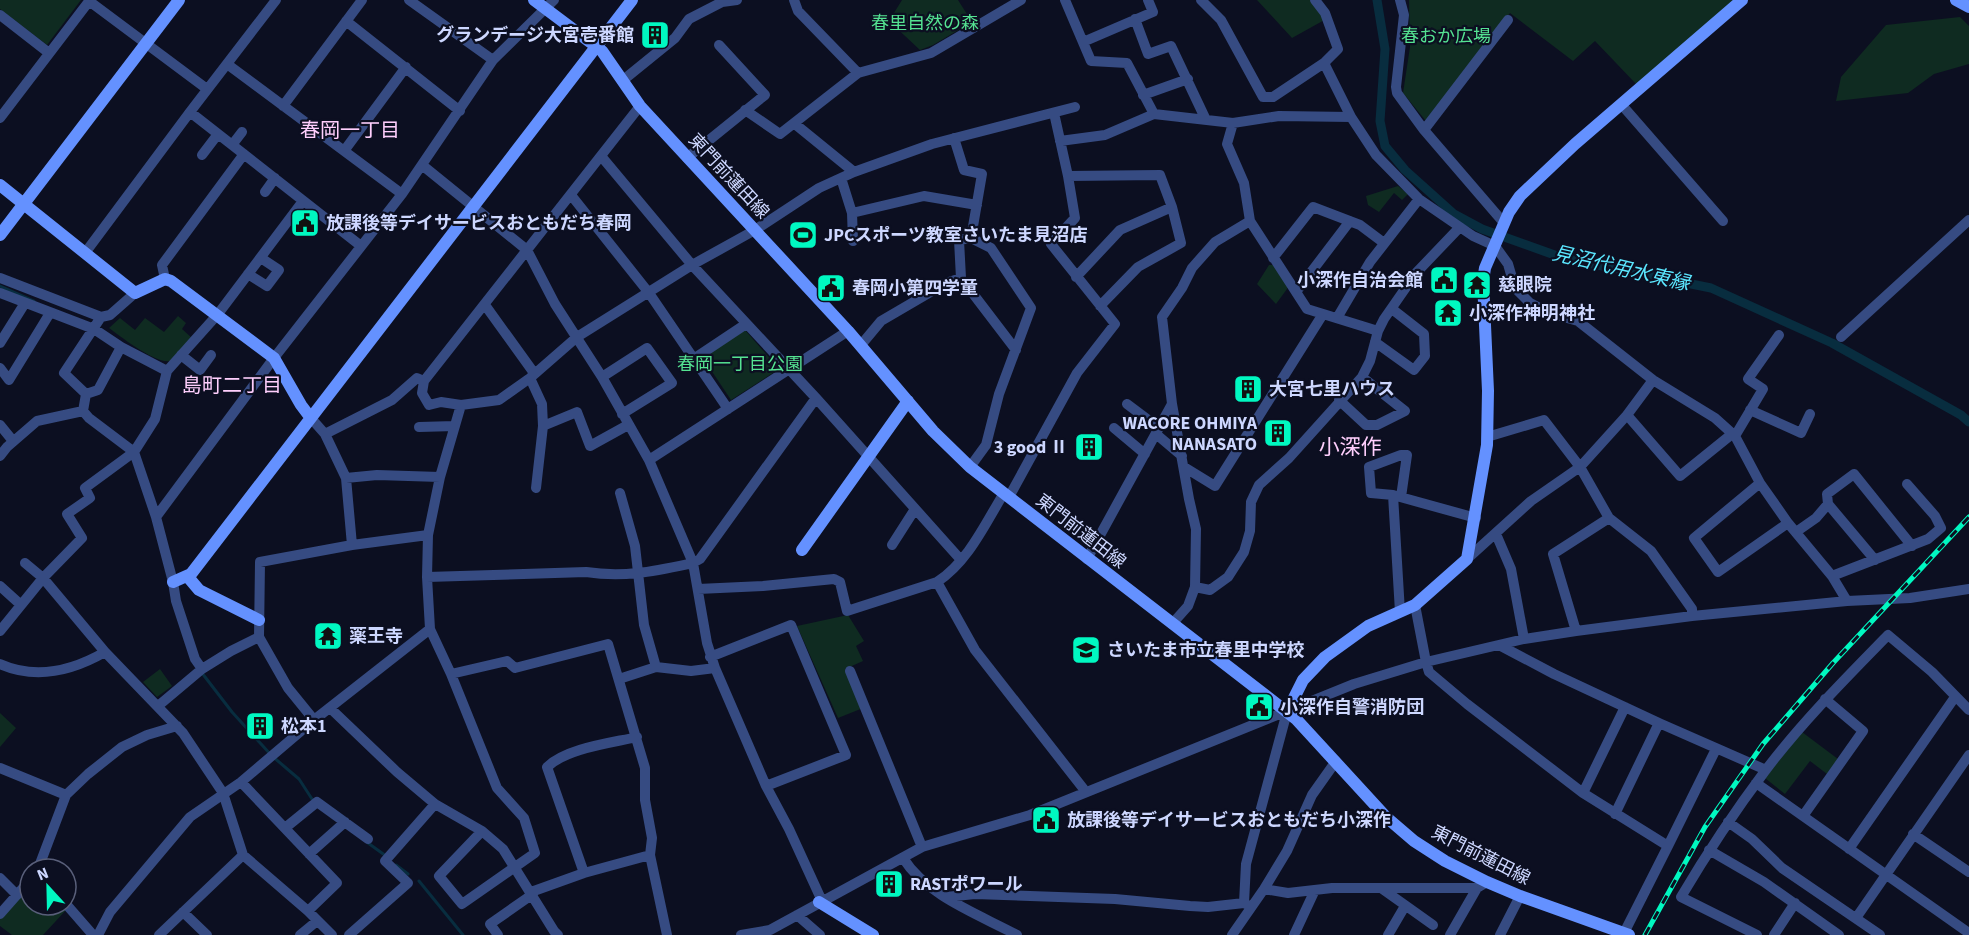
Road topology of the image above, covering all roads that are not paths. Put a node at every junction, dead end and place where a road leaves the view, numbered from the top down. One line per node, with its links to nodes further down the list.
1 (90, 0): 25 (street); 28 (street)
2 (179, 0): 25 (street)
3 (276, 0): 31 (street)
4 (362, 0): 23 (street)
5 (410, 0): 29 (street)
6 (534, 0): 18 (street, 東門前蓮田線)
7 (632, 0): 26 (street)
8 (737, 0): 35 (street)
9 (794, 0): 33 (street)
10 (1065, 0): 24 (street)
11 (1149, 0): 21 (street)
12 (1201, 0): 39 (street)
13 (1315, 0): 30 (street)
14 (1400, 0): 56 (street)
15 (1742, 0): 40 (street)
16 (1956, 0): 19 (street)
17 (1017, 1): 33 (street)
18 (550, 4): 26 (street, 東門前蓮田線); 29 (street)
19 (1969, 7)
20 (0, 15): 28 (street)
21 (1135, 19): 24 (street); 34 (street)
22 (1508, 20): 56 (street)
23 (346, 21): 32 (street); 42 (street)
24 (1083, 42): 37 (street)
25 (146, 43): 36 (street); 78 (street)
26 (596, 45): 35 (street, 東門前蓮田線); 80 (street)
27 (719, 45): 45 (street)
28 (49, 53): 41 (street)
29 (493, 60): 46 (street)
30 (1324, 63): 39 (street); 51 (street)
31 (226, 64): 36 (street); 42 (street)
32 (406, 66): 46 (street); 62 (street)
33 (858, 73): 55 (street)
34 (1188, 79): 37 (street); 53 (street)
35 (622, 81): 43 (street, 東門前蓮田線)
36 (207, 89): 47 (street)
37 (1143, 95): 49 (street)
38 (0, 97): 41 (street)
39 (1273, 97): 50 (street)
40 (1621, 104): 85 (street); 87 (street)
41 (10, 105): 52 (street)
42 (283, 106): 62 (street)
43 (640, 106): 65 (street); 66 (street, 東門前蓮田線)
44 (1075, 107): 48 (street)
45 (745, 110): 55 (street); 66 (street)
46 (460, 111): 67 (street)
47 (190, 112): 58 (street); 97 (street)
48 (1054, 113): 59 (street); 60 (street)
49 (1154, 114): 53 (street); 60 (street)
50 (1279, 116): 51 (street); 54 (street)
51 (1352, 117): 76 (street)
52 (0, 118)
53 (1206, 120): 54 (street)
54 (1233, 123): 86 (street)
55 (795, 124): 68 (street)
56 (1424, 130): 87 (street)
57 (242, 132): 61 (street)
58 (218, 134): 61 (street); 64 (street)
59 (954, 138): 68 (street); 79 (street)
60 (1060, 141): 69 (street)
61 (232, 145): 63 (street)
62 (344, 151): 74 (street)
63 (244, 154): 70 (street); 105 (street)
64 (202, 155)
65 (601, 156): 75 (street); 100 (street)
66 (687, 158): 89 (street, 東門前蓮田線)
67 (422, 165): 74 (street); 80 (street)
68 (854, 172): 71 (street)
69 (1068, 176): 81 (street); 102 (street)
70 (274, 178): 73 (street); 77 (street)
71 (841, 178): 82 (street); 89 (street)
72 (0, 185): 78 (street)
73 (266, 192)
74 (402, 194): 95 (street)
75 (570, 195): 96 (street); 106 (street)
76 (1419, 199): 88 (street); 93 (street)
77 (303, 201): 95 (street); 98 (street)
78 (25, 204): 90 (street); 97 (street)
79 (977, 205): 82 (street); 91 (street)
80 (473, 206): 96 (street); 156 (street)
81 (1172, 207): 102 (street); 112 (street)
82 (852, 213): 92 (street)
83 (1969, 220): 125 (street)
84 (1350, 221): 93 (street); 99 (street); 107 (street)
85 (1723, 221)
86 (1250, 222): 99 (street); 148 (street)
87 (1503, 225): 94 (street)
88 (1459, 228): 94 (street); 113 (street)
89 (755, 230): 100 (street); 122 (street, 東門前蓮田線)
90 (0, 236)
91 (971, 238): 104 (street); 130 (street)
92 (853, 241)
93 (1384, 243): 118 (street)
94 (1496, 245): 141 (street); 166 (street)
95 (361, 246): 133 (street)
96 (527, 250): 111 (street); 124 (street)
97 (86, 254): 109 (street)
98 (261, 258): 101 (street); 101 (street)
99 (1273, 258): 107 (street)
100 (692, 265): 106 (street); 119 (street)
101 (248, 274): 115 (street)
102 (1076, 277): 112 (street)
103 (0, 278): 117 (street)
104 (961, 278): 128 (street); 130 (street)
105 (165, 279): 109 (street); 115 (street)
106 (649, 292): 124 (street); 134 (street)
107 (1296, 292): 116 (street)
108 (0, 293): 110 (street)
109 (135, 293): 117 (street)
110 (25, 303): 114 (street); 127 (street)
111 (485, 305): 138 (street); 142 (street)
112 (1100, 306): 182 (street)
113 (1392, 309): 121 (street); 126 (street)
114 (50, 313): 120 (street); 135 (street)
115 (218, 314): 131 (street); 133 (street)
116 (1323, 314): 118 (street); 173 (street)
117 (101, 317): 120 (street)
118 (1337, 318): 121 (street)
119 (746, 324): 134 (street); 136 (street)
120 (94, 329): 129 (street); 143 (street)
121 (1377, 331): 126 (street)
122 (848, 332): 128 (street, 東門前蓮田線); 136 (street)
123 (1779, 335): 151 (street)
124 (577, 337): 138 (street); 139 (street)
125 (1841, 337)
126 (1375, 342): 140 (street)
127 (0, 343)
128 (861, 345): 146 (street, 東門前蓮田線)
129 (121, 347): 137 (street); 143 (street)
130 (1016, 350): 174 (street)
131 (181, 355): 132 (street); 137 (street)
132 (211, 355)
133 (274, 358): 156 (street); 185 (street)
134 (695, 358): 150 (street)
135 (0, 368)
136 (788, 370): 144 (street); 150 (street)
137 (167, 371): 168 (street)
138 (532, 376): 149 (street); 160 (street)
139 (602, 377): 153 (street); 153 (street)
140 (1362, 377): 145 (street); 145 (street)
141 (1653, 380): 155 (street); 165 (street)
142 (424, 381): 149 (street); 164 (street)
143 (87, 394): 152 (street)
144 (816, 398): 171 (street); 201 (street)
145 (1339, 400): 210 (street)
146 (908, 401): 171 (street); 174 (street, 東門前蓮田線)
147 (1126, 404): 163 (street)
148 (1172, 404): 163 (street); 173 (street)
149 (461, 405): 159 (street)
150 (728, 409): 172 (street)
151 (1750, 410): 154 (street); 165 (street)
152 (83, 411): 167 (street); 168 (street)
153 (622, 414): 158 (street)
154 (1810, 414)
155 (1628, 415): 165 (street); 175 (street)
156 (310, 417): 164 (street); 204 (street)
157 (0, 425): 167 (street)
158 (628, 425): 160 (street); 172 (street)
159 (455, 426): 161 (street); 176 (street)
160 (543, 426): 180 (street)
161 (419, 427)
162 (1114, 428): 169 (street)
163 (1158, 431): 169 (street); 173 (street)
164 (325, 434): 177 (street)
165 (1733, 435): 178 (street)
166 (1487, 437): 175 (street); 186 (street)
167 (13, 441): 170 (street)
168 (134, 452): 185 (street); 206 (street)
169 (1145, 454): 196 (street)
170 (0, 456)
171 (868, 459): 184 (street); 195 (street)
172 (649, 460): 201 (street)
173 (1183, 461): 210 (street)
174 (970, 467): 182 (street, 東門前蓮田線)
175 (1580, 467): 187 (street); 190 (street)
176 (440, 477): 177 (street); 191 (street)
177 (346, 478): 192 (street)
178 (1761, 483): 188 (street); 188 (street)
179 (1907, 484): 194 (street)
180 (536, 488)
181 (620, 493): 202 (street)
182 (1007, 495): 196 (street, 東門前蓮田線); 198 (street)
183 (1828, 504): 189 (street); 194 (street); 199 (street)
184 (915, 509): 193 (street); 198 (street)
185 (156, 517): 207 (street)
186 (1476, 518): 197 (street); 216 (street)
187 (1609, 518): 217 (street); 222 (street)
188 (1788, 524): 189 (street)
189 (1796, 532): 203 (street)
190 (1496, 534): 197 (street); 224 (street)
191 (428, 535): 192 (street); 205 (street)
192 (352, 545): 218 (street)
193 (892, 545)
194 (1912, 546): 199 (street)
195 (802, 550)
196 (1087, 559): 219 (street, 東門前蓮田線)
197 (1467, 559): 215 (street)
198 (961, 560): 208 (street)
199 (1875, 560): 203 (street)
200 (25, 563): 206 (street)
201 (693, 563): 202 (street); 211 (street)
202 (640, 574): 205 (street); 230 (street)
203 (1832, 576): 213 (street)
204 (188, 577): 207 (street); 218 (street)
205 (427, 577): 220 (street)
206 (43, 578): 214 (street); 226 (street)
207 (173, 582): 232 (street)
208 (937, 582): 211 (street); 255 (street)
209 (0, 586): 214 (street)
210 (1195, 587): 219 (street)
211 (698, 589): 227 (street)
212 (1969, 589): 213 (street)
213 (1847, 601): 217 (street)
214 (21, 605): 221 (street)
215 (1415, 605): 216 (street); 228 (street)
216 (1400, 612): 242 (street)
217 (1692, 616): 222 (street)
218 (258, 620): 223 (street)
219 (1172, 624): 242 (street, 東門前蓮田線)
220 (430, 629): 234 (street); 240 (street)
221 (0, 631)
222 (1576, 631): 224 (street)
223 (259, 637): 232 (street); 243 (street)
224 (1524, 639): 225 (street)
225 (1499, 645): 228 (street); 239 (street)
226 (105, 652): 229 (street); 238 (street)
227 (710, 657): 231 (street); 254 (street)
228 (1425, 662): 242 (street); 257 (street)
229 (0, 664)
230 (656, 667): 231 (street); 235 (street)
231 (714, 668): 254 (street)
232 (202, 669): 238 (street)
233 (850, 671): 269 (street)
234 (451, 674): 235 (street); 277 (street)
235 (619, 679): 246 (street)
236 (1955, 697): 237 (street); 241 (street); 270 (street)
237 (1825, 699): 251 (street); 261 (street)
238 (158, 706): 245 (street)
239 (1625, 706): 244 (street); 257 (street)
240 (330, 708): 243 (street); 259 (street)
241 (1969, 710)
242 (1287, 712): 249 (street, 東門前蓮田線); 255 (street); 292 (street)
243 (314, 720): 252 (street)
244 (1659, 723): 247 (street); 260 (street)
245 (177, 726): 256 (street); 258 (street)
246 (638, 737): 274 (street); 279 (street)
247 (1716, 749): 251 (street); 268 (street)
248 (1969, 755): 266 (street)
249 (1336, 761): 282 (street, 東門前蓮田線); 284 (street)
250 (0, 768): 258 (street)
251 (1766, 770): 253 (street)
252 (241, 782): 256 (street); 264 (street)
253 (1756, 783): 261 (street); 263 (street)
254 (766, 786): 290 (street)
255 (1086, 792): 269 (street)
256 (223, 793): 273 (street); 305 (street)
257 (1583, 793): 260 (street)
258 (66, 795): 275 (street)
259 (435, 804): 265 (street); 310 (street)
260 (1615, 814): 268 (street)
261 (1803, 816): 270 (street)
262 (345, 822): 264 (street); 267 (street); 272 (street)
263 (1728, 822): 271 (street); 299 (street)
264 (285, 828): 272 (street)
265 (482, 831): 277 (street); 277 (street)
266 (1913, 834): 278 (street); 280 (street)
267 (368, 839)
268 (1668, 846): 303 (street)
269 (922, 847): 276 (street)
270 (1849, 849): 280 (street)
271 (1709, 850): 291 (street); 323 (street)
272 (309, 854): 294 (street)
273 (243, 855): 294 (street); 295 (street)
274 (650, 855): 279 (street); 313 (street)
275 (43, 857)
276 (903, 858): 289 (street); 290 (street)
277 (515, 867): 286 (street)
278 (1968, 868)
279 (584, 873): 286 (street)
280 (1886, 874): 299 (street); 302 (street)
281 (0, 878): 287 (street)
282 (1482, 885): 283 (street); 288 (street, 東門前蓮田線); 321 (street)
283 (1381, 888): 285 (street); 293 (street)
284 (1264, 889): 285 (street); 292 (street)
285 (1315, 890): 319 (street)
286 (532, 893): 311 (street); 312 (street)
287 (16, 895): 296 (street)
288 (1520, 896): 303 (street, 東門前蓮田線); 322 (street)
289 (946, 897): 292 (street); 317 (street)
290 (820, 901): 297 (street); 316 (street)
291 (1795, 903): 324 (street); 325 (street)
292 (1247, 905): 318 (street)
293 (1405, 906): 301 (street); 320 (street)
294 (308, 911): 300 (street)
295 (183, 912): 306 (street); 307 (street)
296 (0, 914)
297 (797, 915): 314 (street); 315 (street)
298 (77, 917): 304 (street)
299 (1856, 918): 326 (street)
300 (317, 921): 308 (street); 309 (street)
301 (1433, 925)
302 (1969, 933)
303 (1626, 934)
304 (93, 935)
305 (98, 935)
306 (159, 935)
307 (207, 935)
308 (300, 935)
309 (332, 935)
310 (349, 935)
311 (498, 935)
312 (558, 935)
313 (667, 935)
314 (741, 935)
315 (820, 935)
316 (873, 935)
317 (1017, 935)
318 (1232, 935)
319 (1294, 935)
320 (1388, 935)
321 (1450, 935)
322 (1500, 935)
323 (1757, 935)
324 (1774, 935)
325 (1839, 935)
326 (1880, 935)

